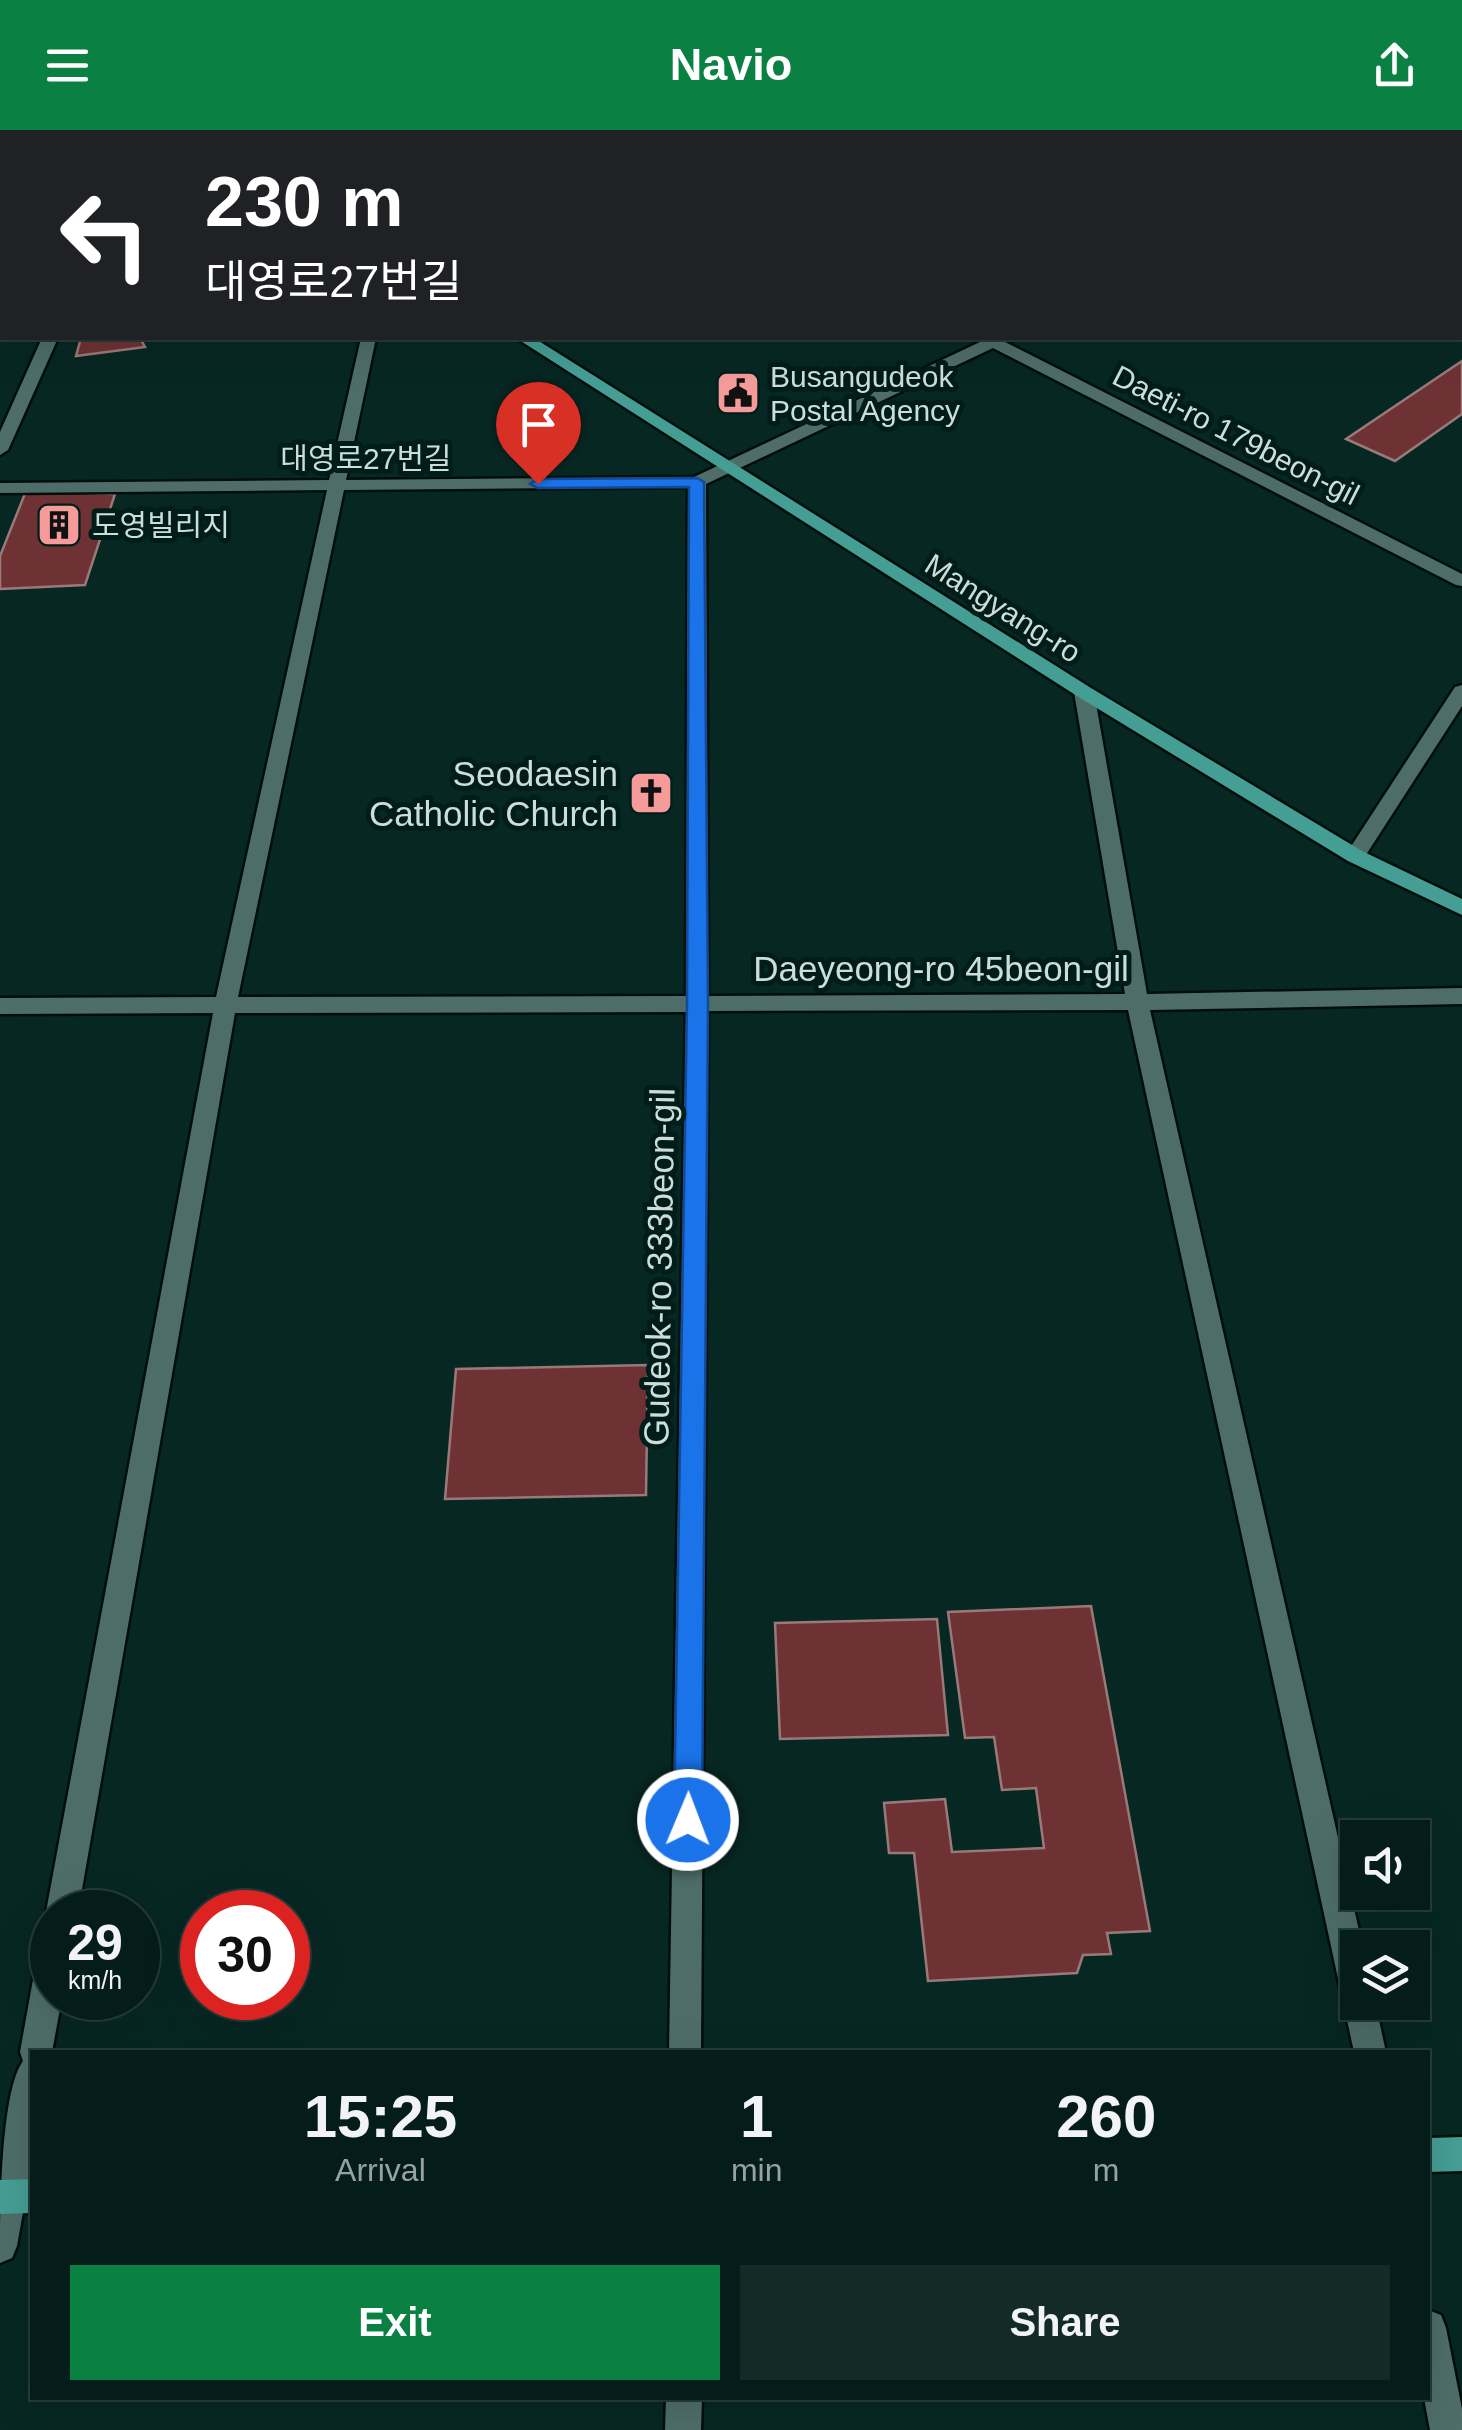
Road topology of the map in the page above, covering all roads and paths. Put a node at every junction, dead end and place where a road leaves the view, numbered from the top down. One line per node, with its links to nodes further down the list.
1 (49, 340): 6 (street)
2 (368, 340): 9 (street)
3 (527, 340): 7 (main road, Mangyang-ro)
4 (991, 340): 7 (street, 대영로27번길)
5 (995, 340): 11 (street, Daeti-ro 179beon-gil)
6 (0, 450)
7 (730, 468): 8 (street, 대영로27번길); 12 (main road, Mangyang-ro)
8 (697, 482): 9 (street, 대영로27번길); 18 (street, Gudeok-ro 333beon-gil)
9 (338, 486): 10 (street, 대영로27번길); 20 (street)
10 (0, 488)
11 (1462, 580)
12 (1084, 692): 14 (main road, Mangyang-ro); 17 (street)
13 (1462, 692): 14 (street)
14 (1355, 856): 15 (main road, Mangyang-ro)
15 (1462, 908)
16 (1462, 996): 17 (street, Daeyeong-ro 45beon-gil)
17 (1137, 1002): 18 (street, Daeyeong-ro 45beon-gil); 22 (street)
18 (698, 1004): 20 (street, Daeyeong-ro 45beon-gil); 26 (street, Gudeok-ro 333beon-gil)
19 (0, 1006): 20 (street, Daeyeong-ro 45beon-gil)
20 (225, 1007): 21 (street)
21 (66, 1890)
22 (1344, 1930)
23 (42, 2020): 25 (street)
24 (1363, 2020): 27 (street)
25 (36, 2050)
26 (685, 2050)
27 (1370, 2050)
28 (30, 2088): 31 (street)
29 (1462, 2154): 30 (main road)
30 (1430, 2156)
31 (14, 2197): 32 (street)
32 (0, 2246)
33 (1430, 2338): 36 (street)
34 (684, 2400): 35 (street)
35 (684, 2430)
36 (1448, 2430)

